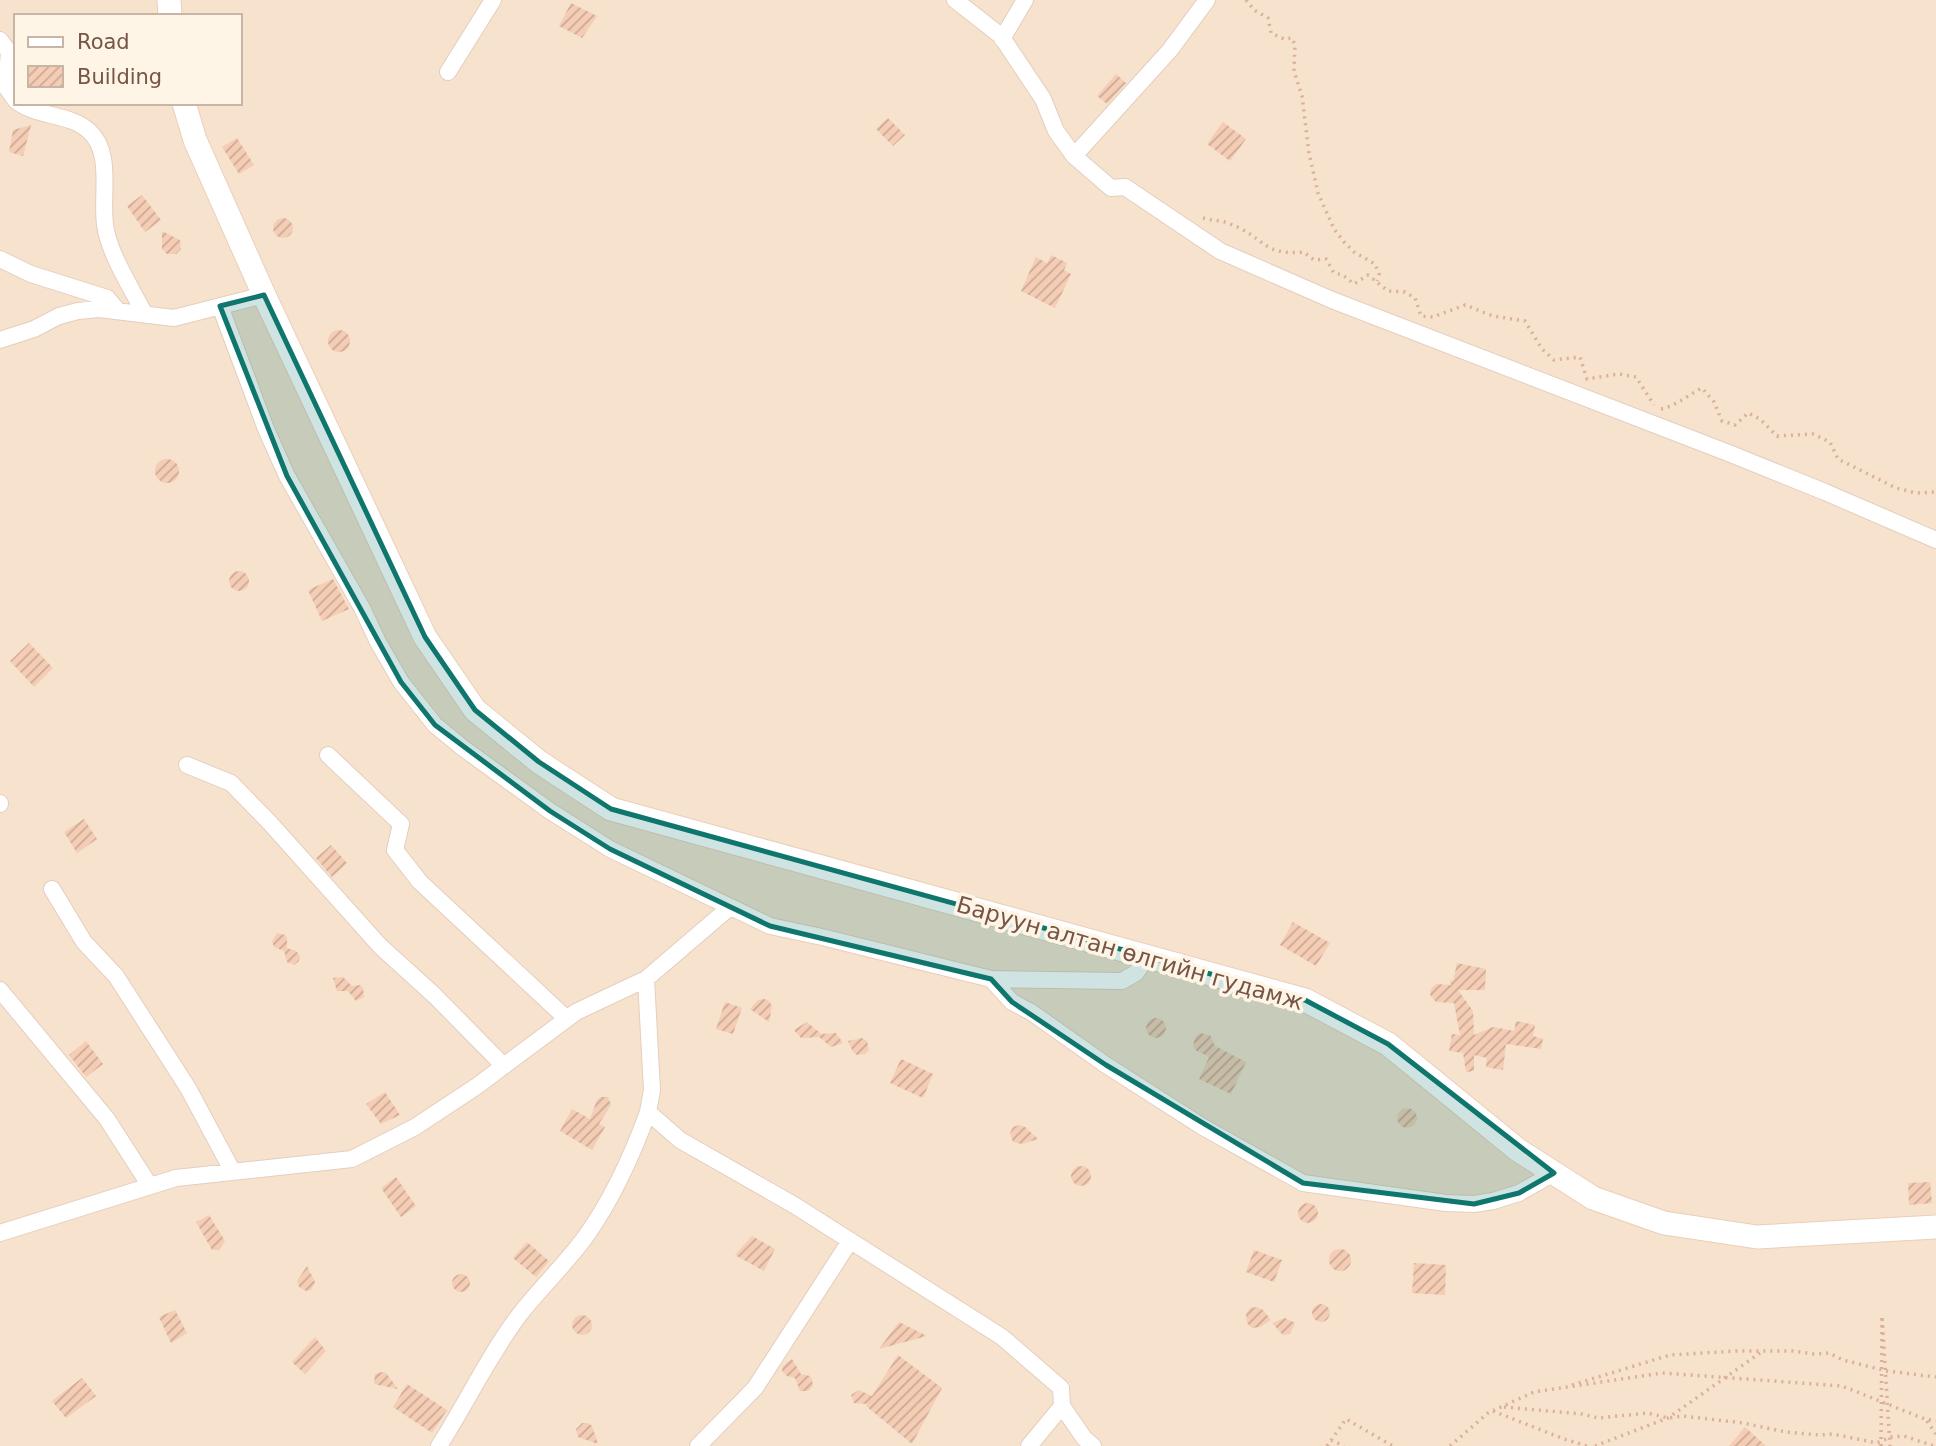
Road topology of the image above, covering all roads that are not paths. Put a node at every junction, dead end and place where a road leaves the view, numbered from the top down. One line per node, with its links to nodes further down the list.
1 (494, 0): 7 (street)
2 (955, 0): 5 (street)
3 (1025, 0): 5 (street)
4 (1207, 0): 11 (street)
5 (1002, 38): 11 (street)
6 (0, 40): 8 (street)
7 (448, 72)
8 (14, 98)
9 (25, 105): 16 (street)
10 (185, 105): 13 (main road, Баруун алтан өлгийн гудамж)
11 (1074, 156): 18 (street)
12 (0, 259): 15 (street)
13 (264, 295): 14 (street); 23 (main road, Баруун алтан өлгийн гудамж)
14 (220, 306): 16 (street); 22 (street)
15 (118, 311): 16 (street); 17 (street)
16 (144, 313)
17 (0, 340)
18 (1936, 540)
19 (328, 755): 27 (street)
20 (187, 765): 28 (street)
21 (52, 889): 30 (street)
22 (729, 908): 24 (street); 25 (street)
23 (1147, 957): 25 (street); 31 (main road, Баруун алтан өлгийн гудамж)
24 (646, 979): 27 (street); 29 (street)
25 (991, 979): 31 (street)
26 (0, 990): 32 (street)
27 (567, 1019): 28 (street)
28 (504, 1066): 30 (street)
29 (648, 1112): 35 (street); 37 (street)
30 (233, 1172): 32 (street)
31 (1554, 1173): 33 (main road, Баруун алтан өлгийн гудамж)
32 (150, 1186): 34 (street)
33 (1936, 1227)
34 (0, 1233)
35 (850, 1241): 36 (street); 38 (street)
36 (1062, 1405): 39 (street); 40 (street)
37 (439, 1446)
38 (698, 1446)
39 (1029, 1446)
40 (1093, 1446)

